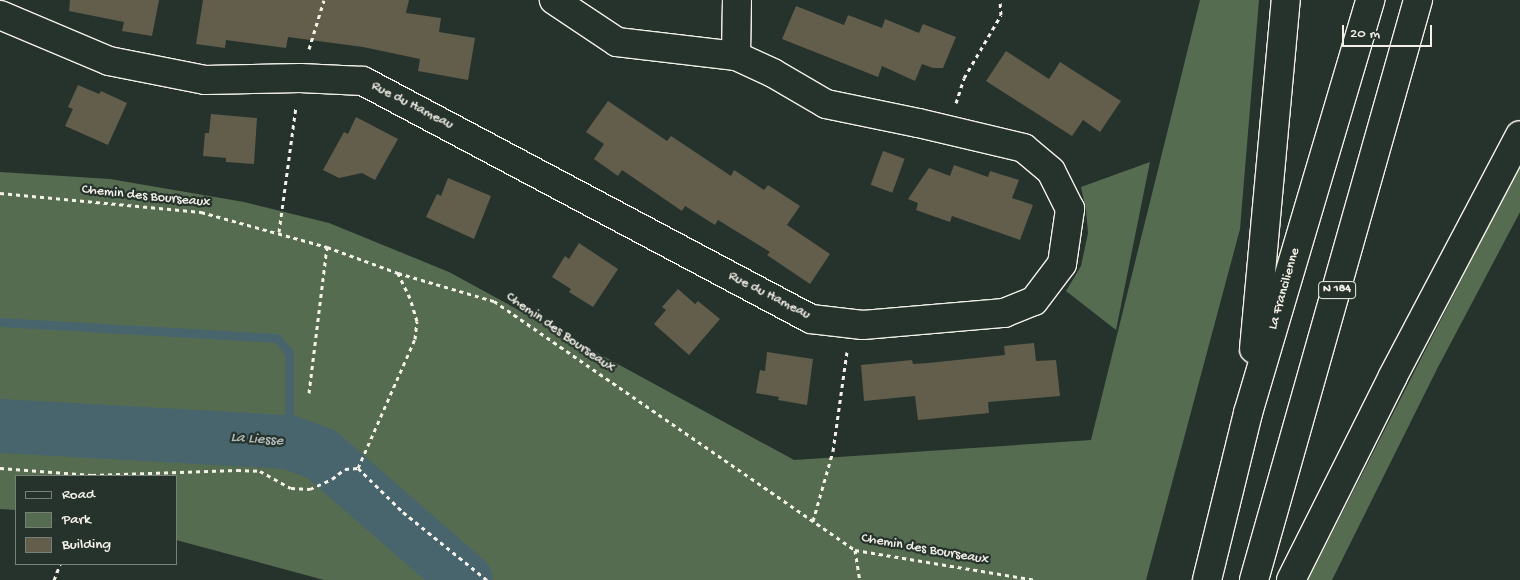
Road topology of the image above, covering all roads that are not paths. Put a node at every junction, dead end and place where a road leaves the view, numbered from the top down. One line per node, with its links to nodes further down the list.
1 (554, 0): 7 (main road, Rue du Hameau)
2 (737, 0): 7 (main road)
3 (1286, 0): 9 (main road)
4 (1370, 0): 9 (main road, La Francilienne)
5 (1418, 0): 11 (main road, N 184)
6 (0, 15): 7 (main road, Rue du Hameau)
7 (736, 56)
8 (1520, 135): 12 (main road)
9 (1248, 413): 10 (main road, La Francilienne)
10 (1207, 580)
11 (1254, 580)
12 (1291, 580)

